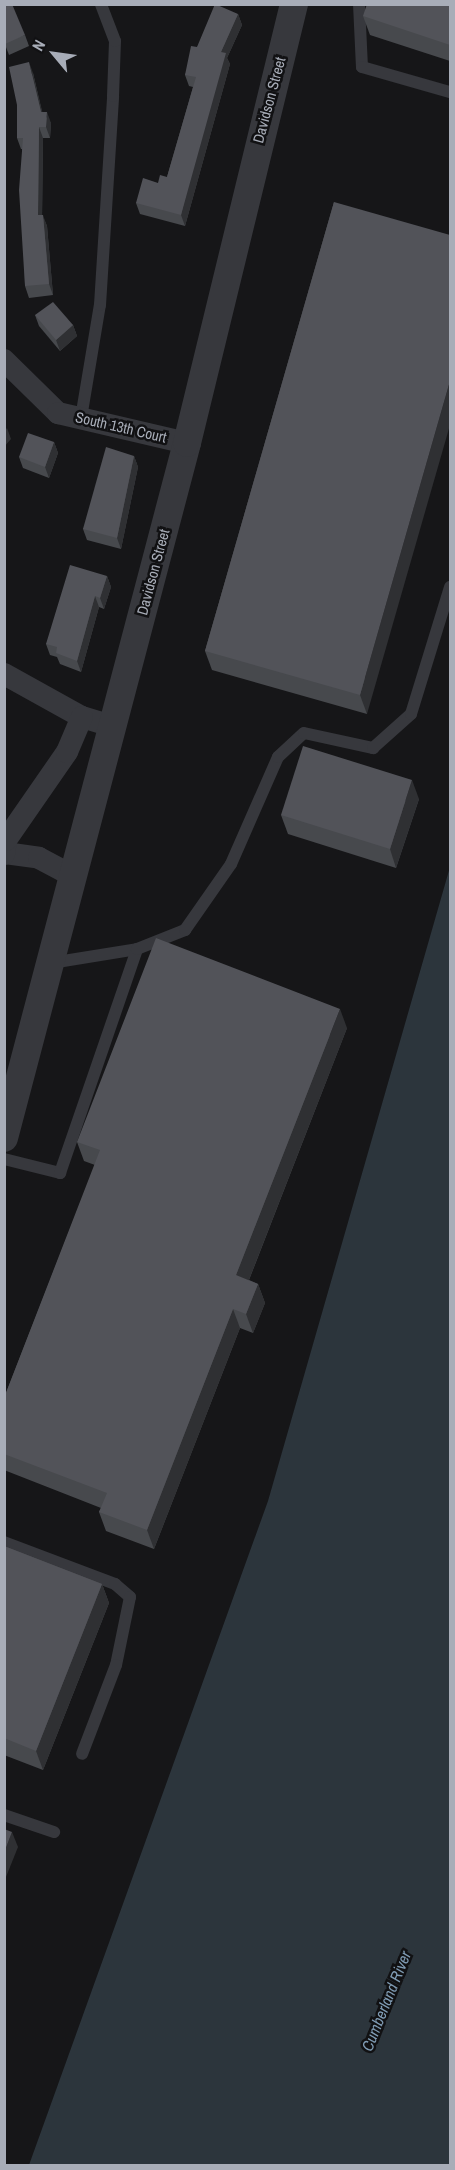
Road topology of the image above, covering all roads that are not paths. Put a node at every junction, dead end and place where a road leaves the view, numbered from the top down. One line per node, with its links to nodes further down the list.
1 (101, 4): 6 (lane)
2 (294, 4): 7 (street, Davidson Street)
3 (359, 4): 4 (lane)
4 (450, 92)
5 (4, 360): 6 (street, South 13th Court)
6 (81, 418): 7 (street, South 13th Court)
7 (187, 442): 11 (street, Davidson Street)
8 (450, 587): 14 (lane)
9 (4, 674): 10 (street)
10 (82, 717): 11 (street); 12 (street)
11 (112, 726): 13 (street, Davidson Street)
12 (5, 853): 13 (street)
13 (74, 877): 15 (street, Davidson Street)
14 (137, 949): 15 (lane); 17 (lane)
15 (51, 963): 16 (street, Davidson Street)
16 (4, 1138)
17 (4, 1159)
18 (4, 1542): 19 (lane)
19 (82, 1754)
20 (4, 1815): 21 (lane)
21 (54, 1832)

